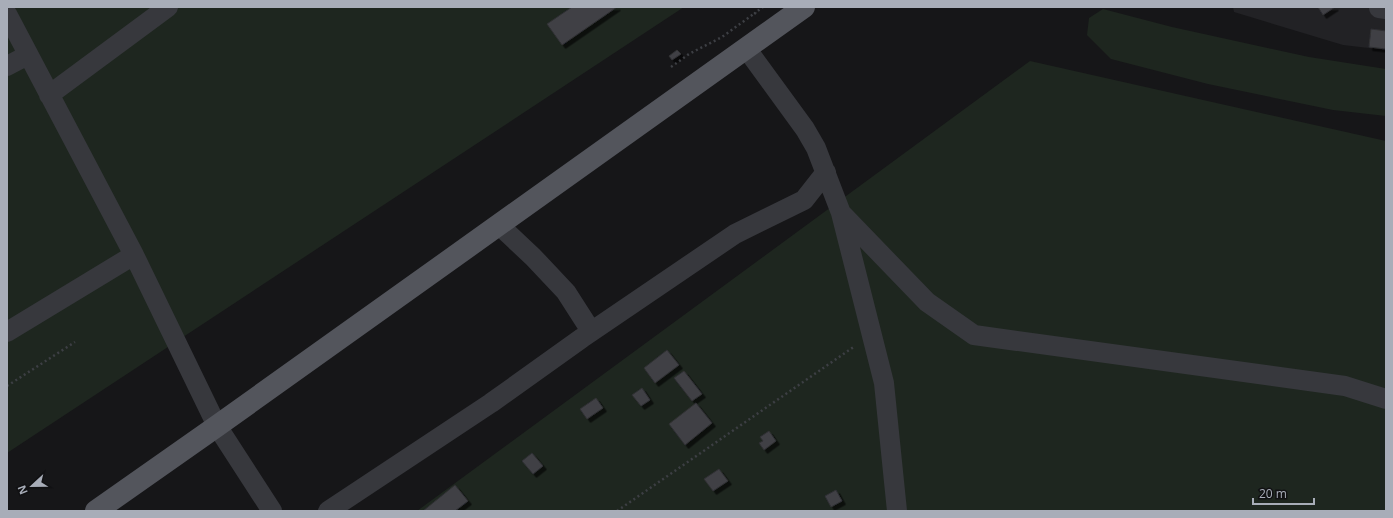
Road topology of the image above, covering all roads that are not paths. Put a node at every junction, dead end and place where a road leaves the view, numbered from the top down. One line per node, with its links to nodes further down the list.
1 (168, 7): 7 (lane)
2 (804, 7): 4 (main road)
3 (7, 14): 5 (lane)
4 (746, 48): 8 (lane); 10 (main road)
5 (28, 55): 6 (lane); 7 (lane)
6 (7, 66)
7 (49, 94): 11 (lane)
8 (826, 172): 9 (lane); 13 (lane)
9 (841, 213): 14 (lane); 19 (lane)
10 (499, 225): 13 (lane); 15 (main road)
11 (134, 255): 12 (lane); 15 (lane)
12 (7, 332)
13 (591, 332): 18 (lane)
14 (1386, 399)
15 (217, 426): 16 (main road); 17 (lane)
16 (96, 511)
17 (272, 511)
18 (328, 511)
19 (897, 511)

